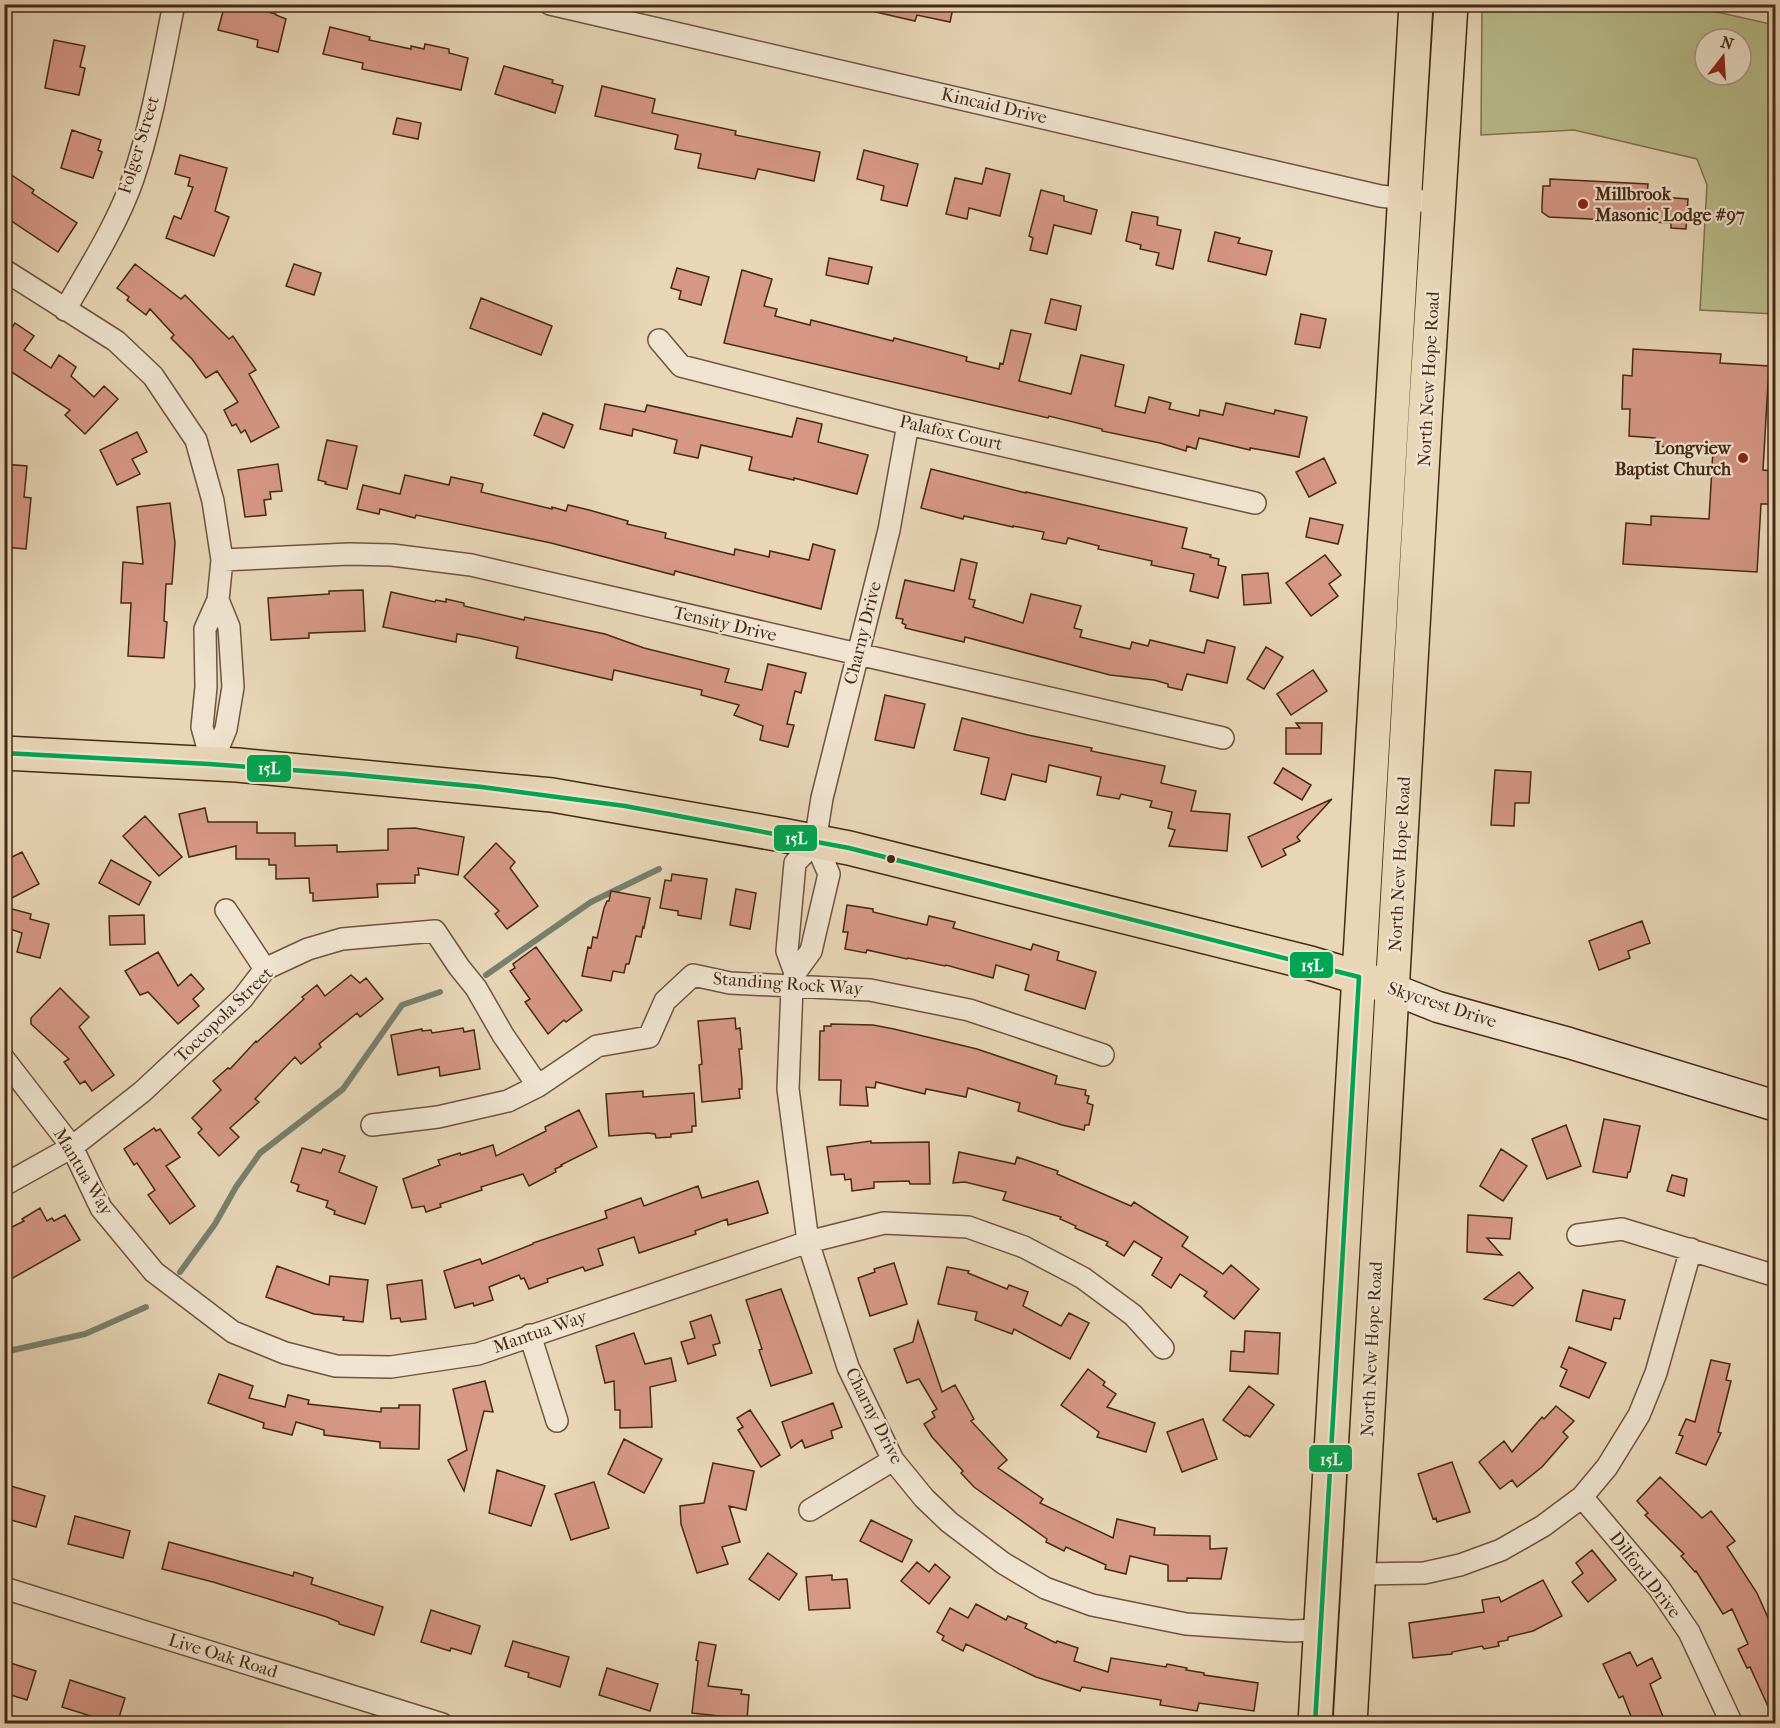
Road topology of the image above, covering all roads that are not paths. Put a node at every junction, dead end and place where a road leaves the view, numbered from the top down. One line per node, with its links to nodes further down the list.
1 (174, 4): 8 (street, Folger Street)
2 (550, 4): 5 (street, Kincaid Drive)
3 (1416, 4): 5 (main road, North New Hope Road)
4 (1451, 4): 6 (main road, North New Hope Road)
5 (1404, 200): 6 (street, Kincaid Drive); 20 (main road, North New Hope Road)
6 (1439, 203): 22 (main road, North New Hope Road)
7 (4, 270): 8 (street)
8 (65, 310): 12 (street)
9 (659, 340): 10 (street, Palafox Court)
10 (908, 424): 11 (street, Palafox Court); 13 (street, Charny Drive)
11 (1255, 503)
12 (222, 560): 13 (street, Tensity Drive); 16 (street)
13 (858, 655): 14 (street, Tensity Drive); 17 (street, Charny Drive)
14 (1223, 738)
15 (4, 753): 16 (main road, Skycrest Drive)
16 (212, 763): 17 (main road, Skycrest Drive)
17 (815, 842): 20 (main road, Skycrest Drive); 21 (street, Charny Drive); 21 (street)
18 (226, 910): 19 (street)
19 (265, 969): 25 (street, Toccopola Street); 28 (street, Toccopola Street)
20 (1359, 977): 22 (main road, Skycrest Drive); 42 (main road, North New Hope Road)
21 (794, 980): 23 (street, Standing Rock Way); 25 (street, Standing Rock Way); 31 (street, Charny Drive)
22 (1393, 989): 26 (street, Skycrest Drive); 40 (main road, North New Hope Road)
23 (1103, 1055)
24 (4, 1059): 28 (street, Mantua Way)
25 (538, 1086): 27 (street, Standing Rock Way)
26 (1774, 1099)
27 (372, 1125)
28 (72, 1148): 29 (street, Toccopola Street); 34 (street, Mantua Way)
29 (4, 1185)
30 (1578, 1234): 32 (street)
31 (808, 1242): 34 (street, Mantua Way); 35 (street, Mantua Way); 37 (street, Charny Drive)
32 (1690, 1249): 33 (street); 38 (street)
33 (1776, 1276)
34 (530, 1335): 36 (street)
35 (1163, 1348)
36 (557, 1421)
37 (893, 1460): 39 (street); 42 (street, Charny Drive)
38 (1582, 1497): 40 (street); 46 (street, Dilford Drive)
39 (810, 1510)
40 (1358, 1574): 45 (main road, North New Hope Road)
41 (4, 1588): 43 (street, Live Oak Road)
42 (1320, 1630): 44 (main road, North New Hope Road)
43 (442, 1724)
44 (1315, 1724)
45 (1350, 1724)
46 (1732, 1724)

